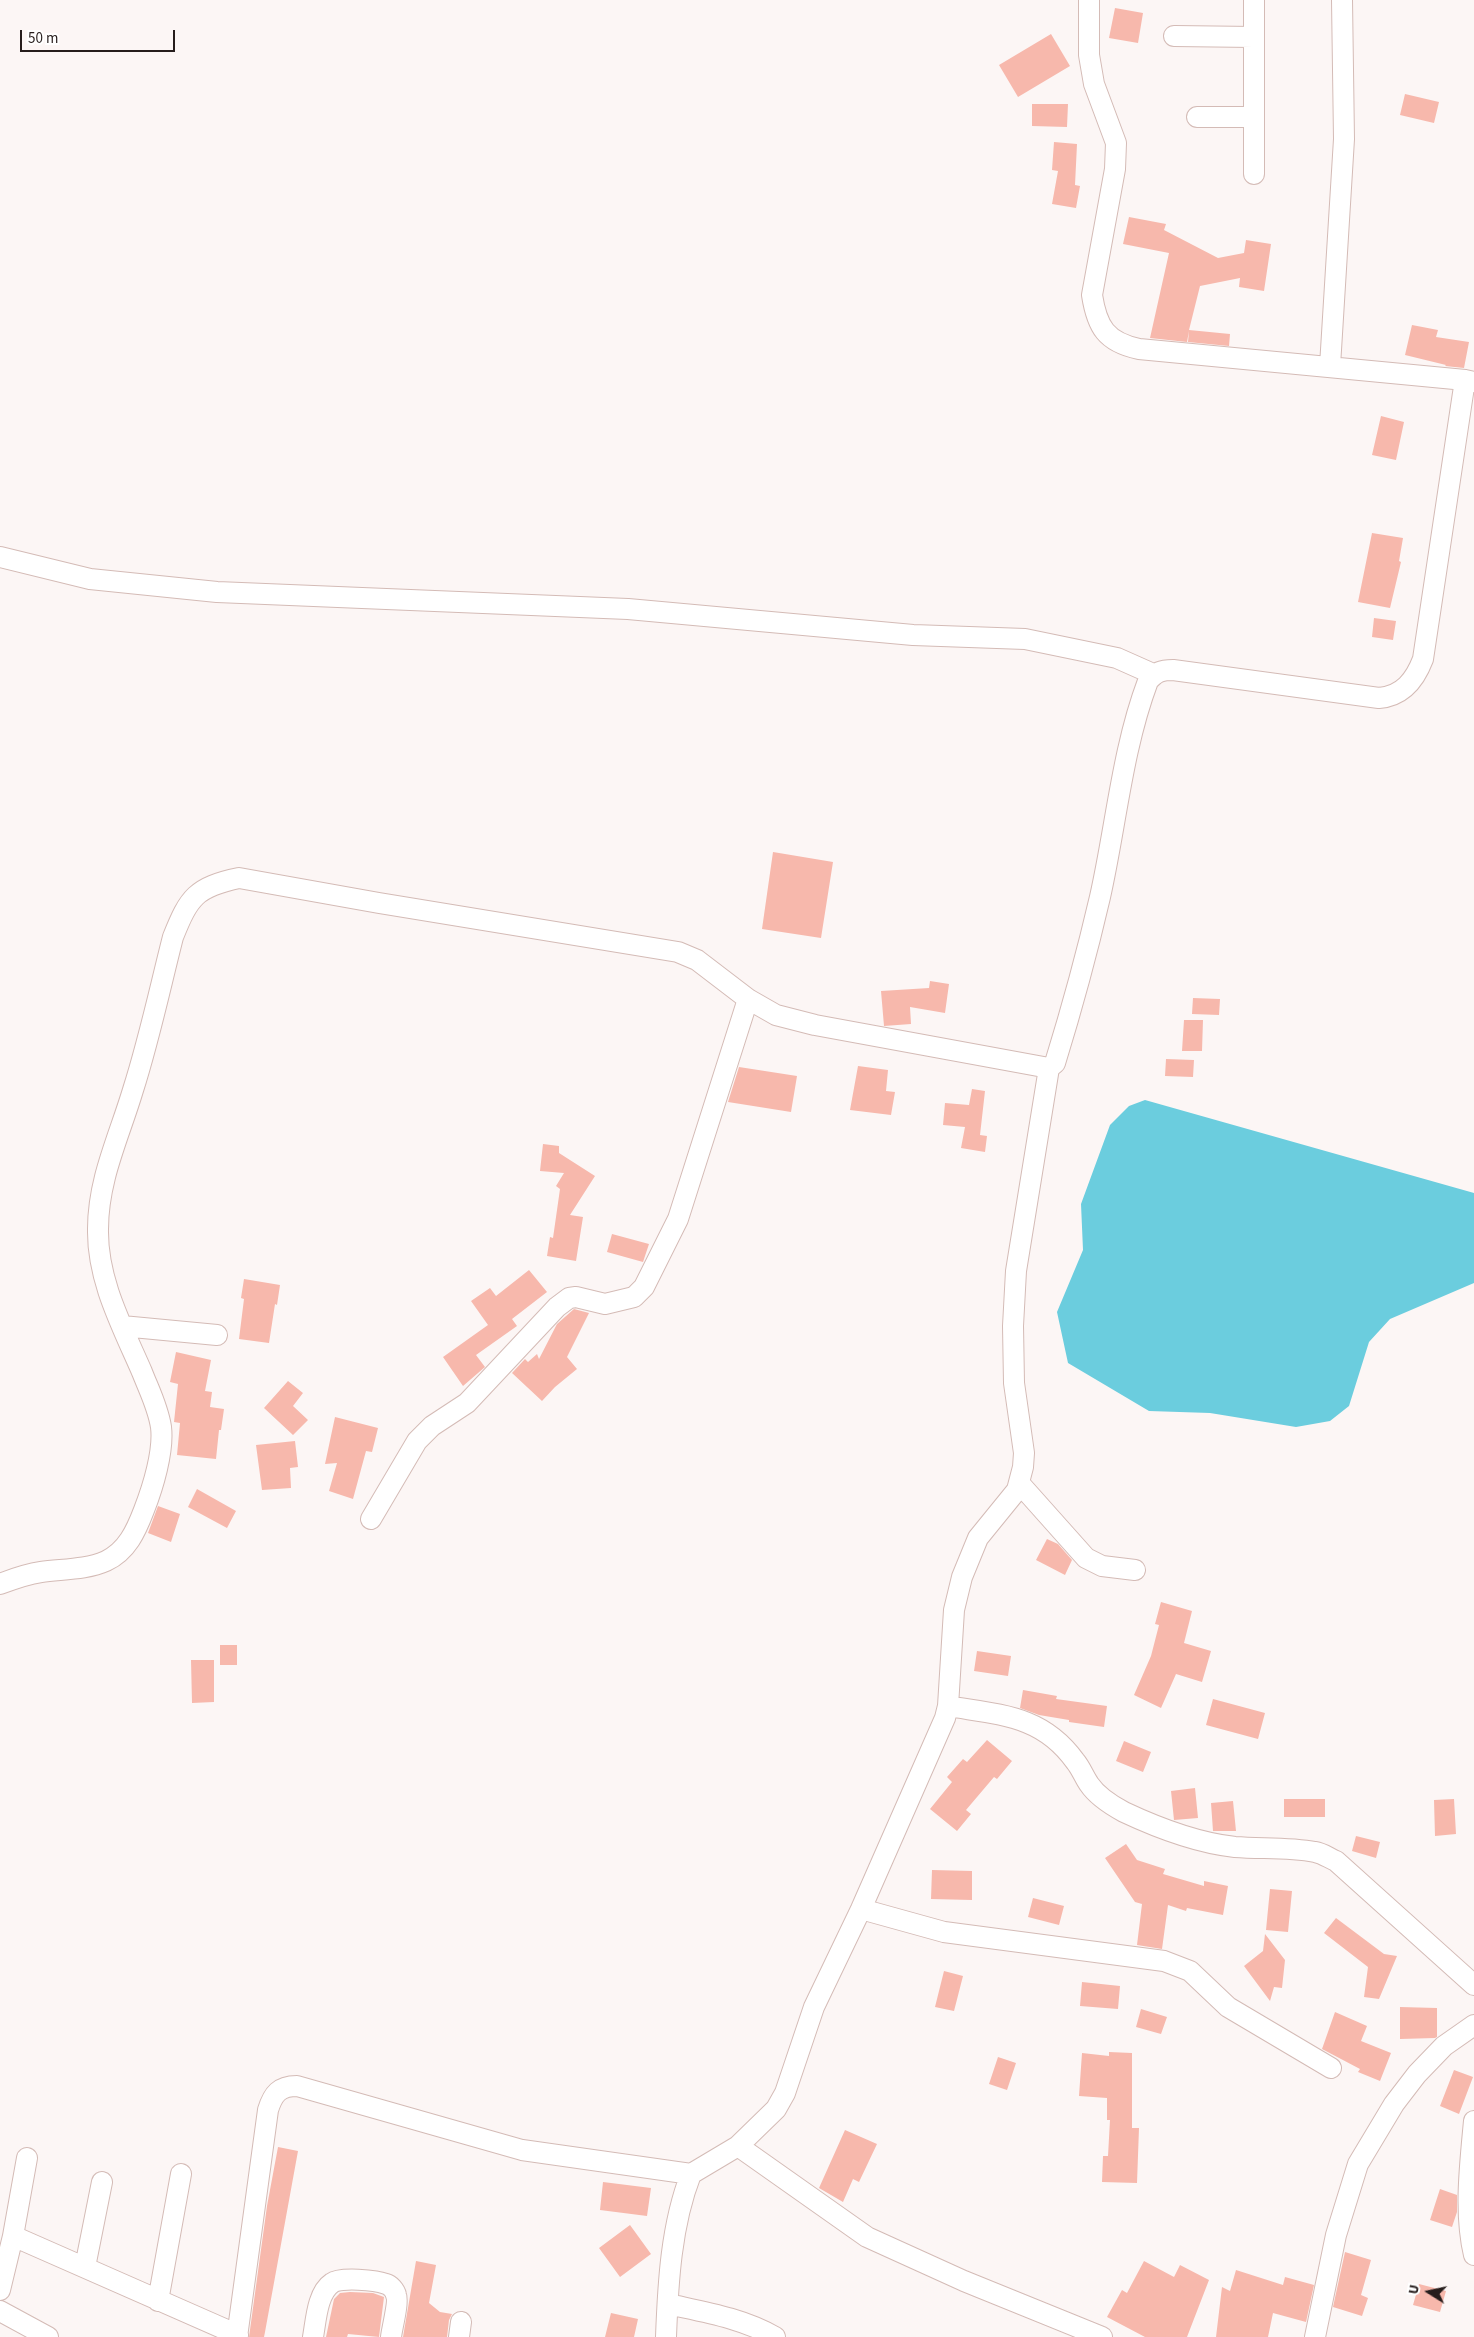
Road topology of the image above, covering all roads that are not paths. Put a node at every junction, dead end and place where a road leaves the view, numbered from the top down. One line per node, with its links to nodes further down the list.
1 (1088, 0): 9 (street)
2 (1254, 0): 5 (street)
3 (1342, 0): 9 (street)
4 (1174, 36): 5 (street)
5 (1254, 36): 7 (street)
6 (1197, 116): 7 (street)
7 (1254, 118): 8 (street)
8 (1254, 174)
9 (1330, 366): 10 (street)
10 (1470, 381): 12 (street)
11 (0, 557): 12 (street)
12 (1153, 674): 14 (street)
13 (748, 999): 14 (street); 15 (street); 18 (street)
14 (1049, 1068): 17 (street)
15 (122, 1326): 16 (street); 20 (street)
16 (217, 1335)
17 (1020, 1484): 19 (street); 21 (street)
18 (371, 1519)
19 (1136, 1570)
20 (0, 1584)
21 (948, 1706): 22 (street); 23 (street)
22 (861, 1909): 25 (street); 27 (street)
23 (1474, 1986)
24 (1474, 2025): 46 (street)
25 (1331, 2068)
26 (1474, 2121): 33 (street)
27 (738, 2146): 30 (street); 45 (street)
28 (27, 2158): 32 (street)
29 (181, 2174): 36 (street)
30 (691, 2174): 37 (street); 39 (street)
31 (102, 2182): 34 (street)
32 (13, 2236): 34 (street); 35 (street)
33 (1474, 2255)
34 (84, 2268): 36 (street)
35 (0, 2290)
36 (158, 2301): 39 (street)
37 (668, 2304): 43 (street); 44 (street)
38 (0, 2311): 40 (street)
39 (237, 2336)
40 (48, 2337)
41 (313, 2337): 42 (street)
42 (390, 2337)
43 (666, 2337)
44 (775, 2337)
45 (1102, 2337)
46 (1315, 2337)

